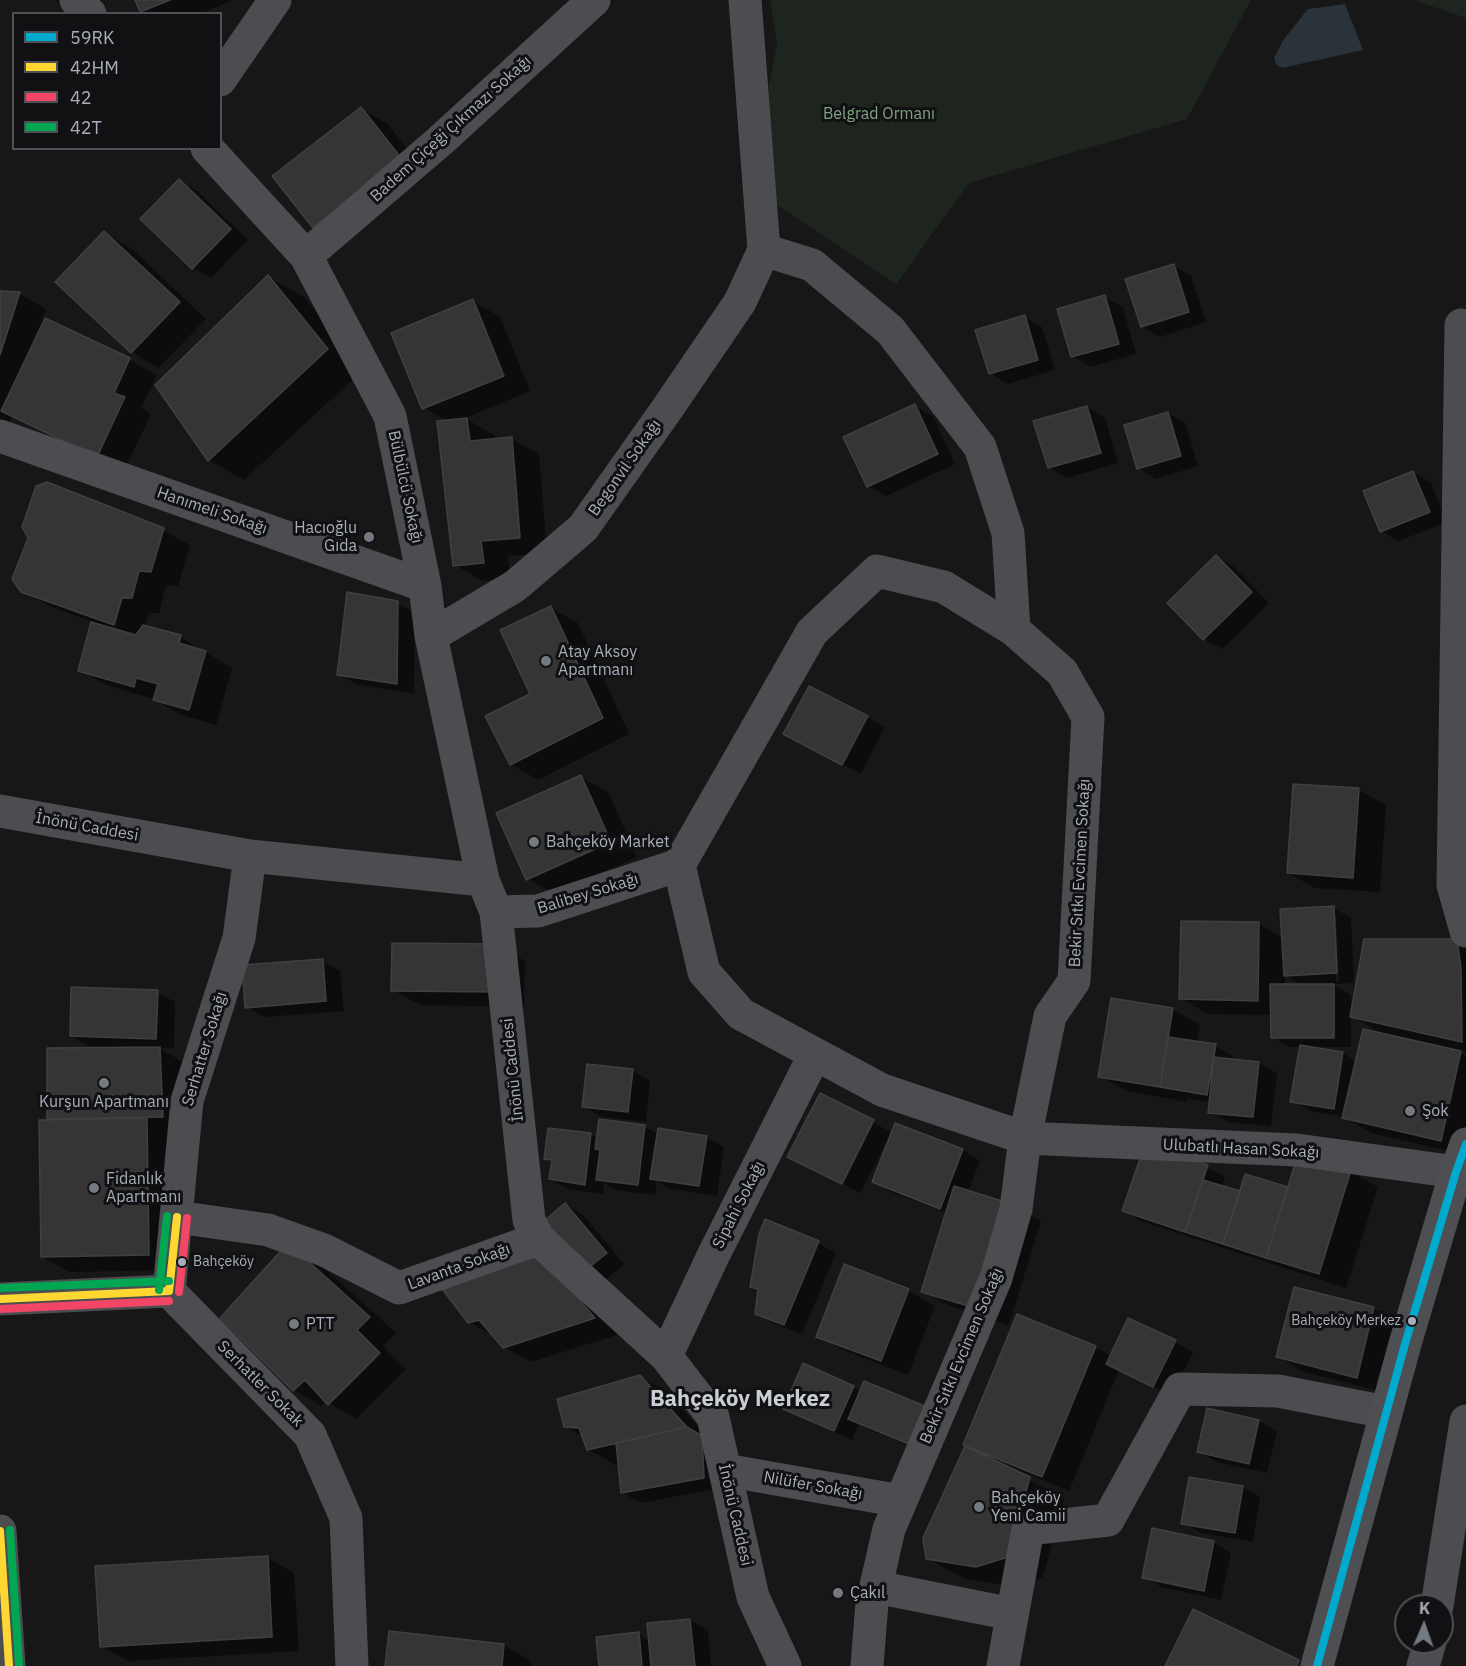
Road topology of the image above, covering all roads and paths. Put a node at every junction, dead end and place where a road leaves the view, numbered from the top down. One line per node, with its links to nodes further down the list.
1 (275, 0): 4 (street)
2 (594, 0): 7 (street, Badem Çiçeği Çıkmazı Sokağı)
3 (745, 0): 6 (street)
4 (222, 77)
5 (209, 150): 7 (street, Bülbülcü Sokağı)
6 (764, 250): 11 (street); 12 (street, Begonvil Sokağı)
7 (306, 256): 10 (street, Bülbülcü Sokağı)
8 (1461, 325): 18 (street)
9 (0, 436): 10 (street, Hanımeli Sokağı)
10 (425, 586): 12 (street, Bülbülcü Sokağı)
11 (1014, 630): 15 (street, Bekir Sıtkı Evcimen Sokağı); 20 (street, Bekir Sıtkı Evcimen Sokağı)
12 (431, 636): 16 (street, Bülbülcü Sokağı)
13 (0, 811): 14 (street, İnönü Caddesi)
14 (250, 856): 16 (street, İnönü Caddesi); 22 (street, Serhatter Sokağı)
15 (679, 866): 17 (street, Balibey Sokağı); 19 (street, Ulubatlı Hasan Sokağı)
16 (483, 880): 17 (street, İnönü Caddesi)
17 (496, 912): 23 (street, İnönü Caddesi)
18 (1466, 931)
19 (815, 1054): 20 (street, Ulubatlı Hasan Sokağı); 26 (street, Sipahi Sokağı)
20 (1025, 1138): 21 (street, Ulubatlı Hasan Sokağı); 30 (street, Bekir Sıtkı Evcimen Sokağı)
21 (1461, 1158): 27 (main road)
22 (177, 1217): 23 (street, Lavanta Sokağı); 24 (street, Serhatter Sokağı)
23 (538, 1239): 26 (street, İnönü Caddesi)
24 (169, 1291): 25 (street); 36 (street, Serhatler Sokak)
25 (0, 1299)
26 (666, 1356): 29 (street, İnönü Caddesi)
27 (1386, 1412): 34 (street); 40 (main road)
28 (1466, 1421): 33 (street)
29 (725, 1470): 30 (street, Nilüfer Sokağı); 37 (street, İnönü Caddesi)
30 (901, 1501): 32 (street, Bekir Sıtkı Evcimen Sokağı)
31 (0, 1531): 35 (street)
32 (876, 1587): 34 (street); 38 (street, Bekir Sıtkı Evcimen Sokağı)
33 (1439, 1594)
34 (1012, 1614): 39 (street)
35 (9, 1666)
36 (352, 1666)
37 (785, 1666)
38 (867, 1666)
39 (1003, 1666)
40 (1317, 1666)

